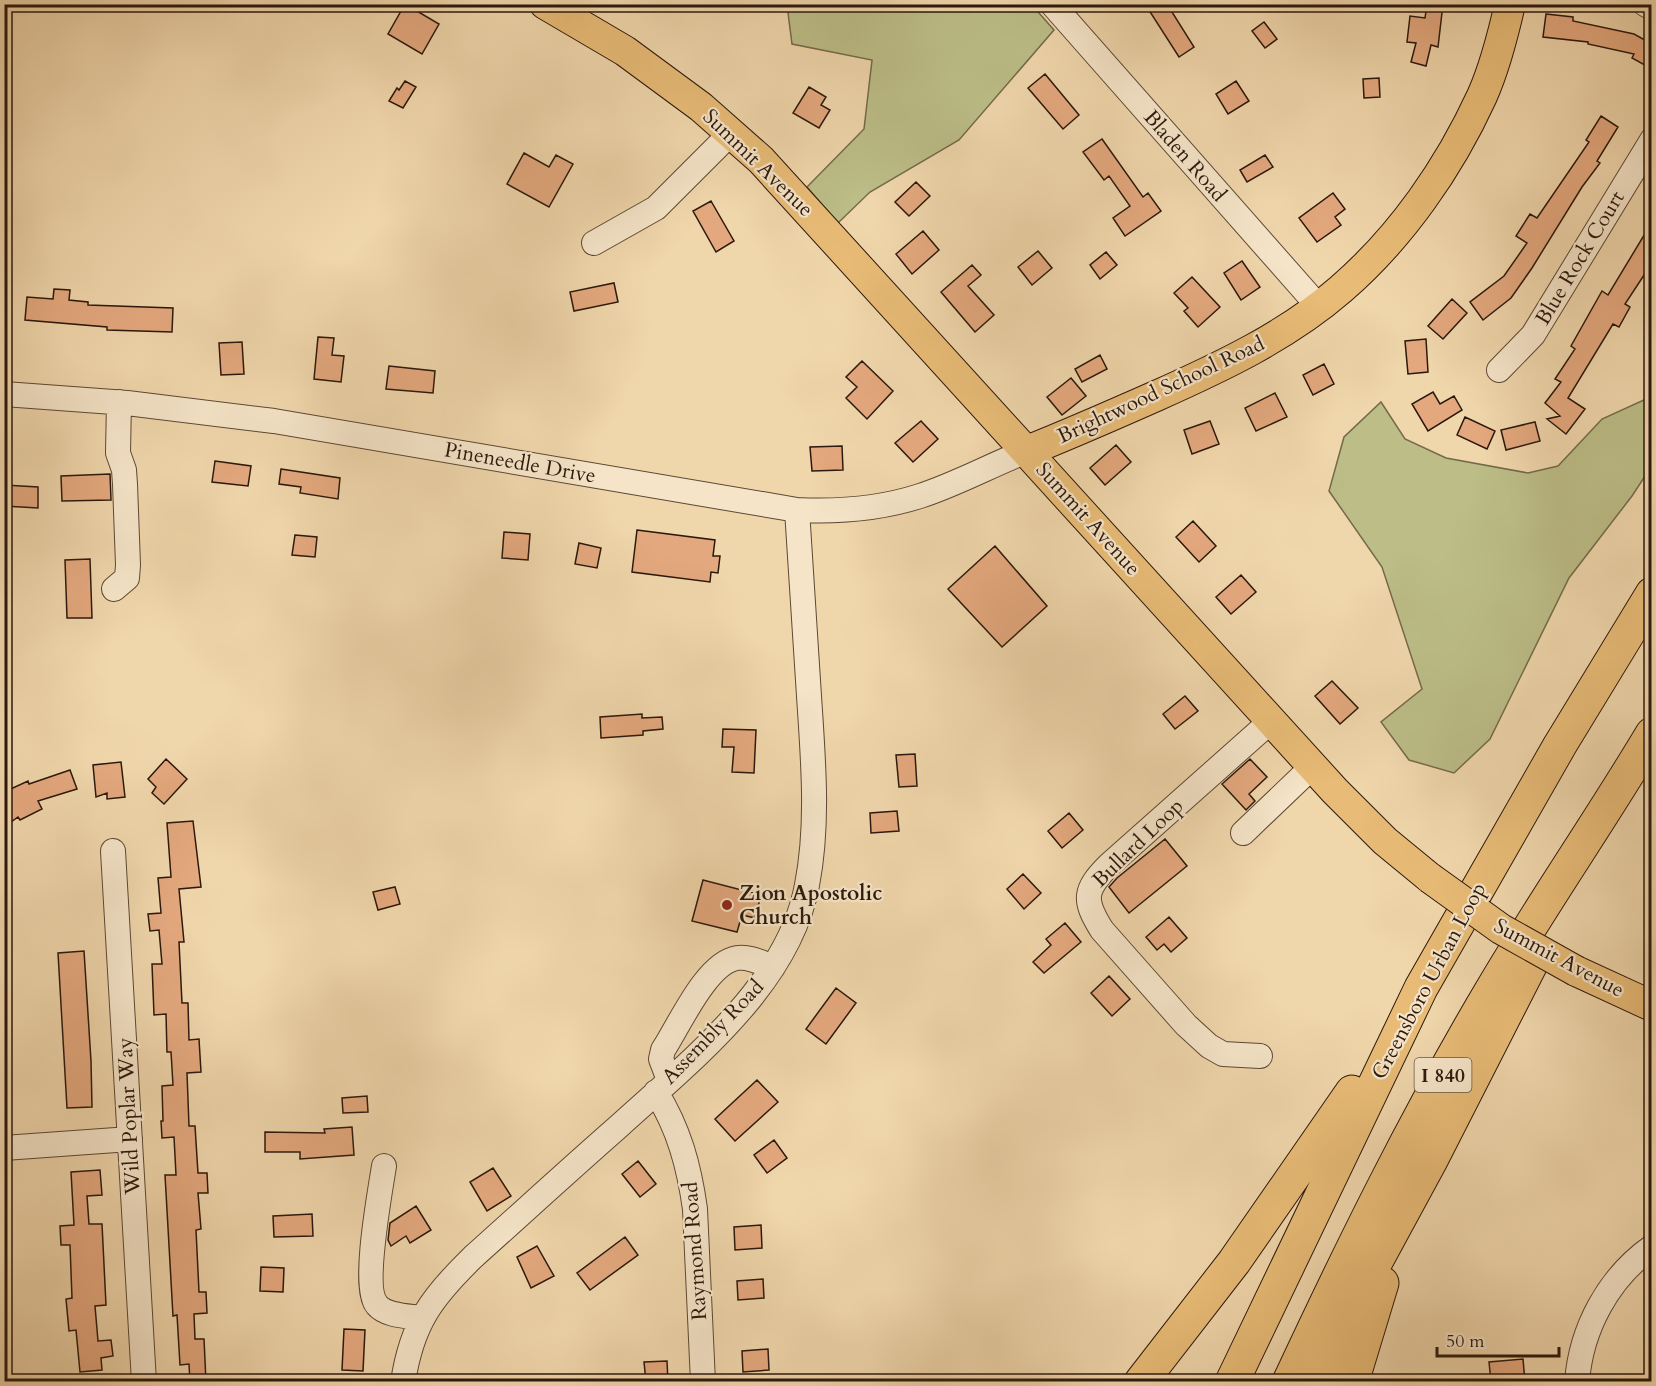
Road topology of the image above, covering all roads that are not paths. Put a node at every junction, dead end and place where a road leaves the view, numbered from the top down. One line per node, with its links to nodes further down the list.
1 (545, 4): 6 (main road, Summit Avenue)
2 (1052, 4): 9 (street, Bladen Road)
3 (1510, 4): 9 (main road, Brightwood School Road)
4 (1645, 4): 5 (street)
5 (1652, 8)
6 (731, 133): 8 (street); 13 (main road, Summit Avenue)
7 (1652, 140): 10 (street, Blue Rock Court)
8 (594, 243)
9 (1319, 307): 13 (main road, Brightwood School Road)
10 (1499, 370)
11 (4, 394): 12 (street, Pineneedle Drive)
12 (119, 402): 14 (street, Pineneedle Drive); 15 (street)
13 (1027, 451): 14 (street, Pineneedle Drive); 17 (main road, Summit Avenue)
14 (797, 510): 23 (street, Assembly Road)
15 (114, 589)
16 (1652, 594): 24 (highway, Greensboro Urban Loop / I 840)
17 (1271, 721): 19 (main road, Summit Avenue); 28 (street, Bullard Loop)
18 (1652, 734): 20 (highway, I 840)
19 (1312, 767): 21 (street); 25 (main road, Summit Avenue, bridge)
20 (1623, 783): 32 (highway); 41 (highway, I 840)
21 (1243, 833)
22 (113, 851): 30 (street, Wild Poplar Way)
23 (773, 967): 26 (street, Raymond Road); 27 (street, Assembly Road)
24 (1421, 988): 39 (highway); 40 (highway, Greensboro Urban Loop / I 840)
25 (1652, 1006)
26 (688, 1007): 27 (street); 29 (street, Raymond Road)
27 (712, 1039): 29 (street, Assembly Road)
28 (1260, 1056)
29 (662, 1086): 35 (street, Assembly Road); 38 (street, Raymond Road)
30 (130, 1139): 31 (street); 36 (street, Wild Poplar Way)
31 (4, 1148)
32 (1430, 1162): 42 (highway); 43 (highway)
33 (384, 1166): 35 (street)
34 (1652, 1247): 44 (street)
35 (421, 1318): 37 (street, Assembly Road)
36 (144, 1382)
37 (403, 1382)
38 (703, 1382)
39 (1142, 1382)
40 (1232, 1382)
41 (1289, 1382)
42 (1316, 1382)
43 (1352, 1382)
44 (1577, 1382)

